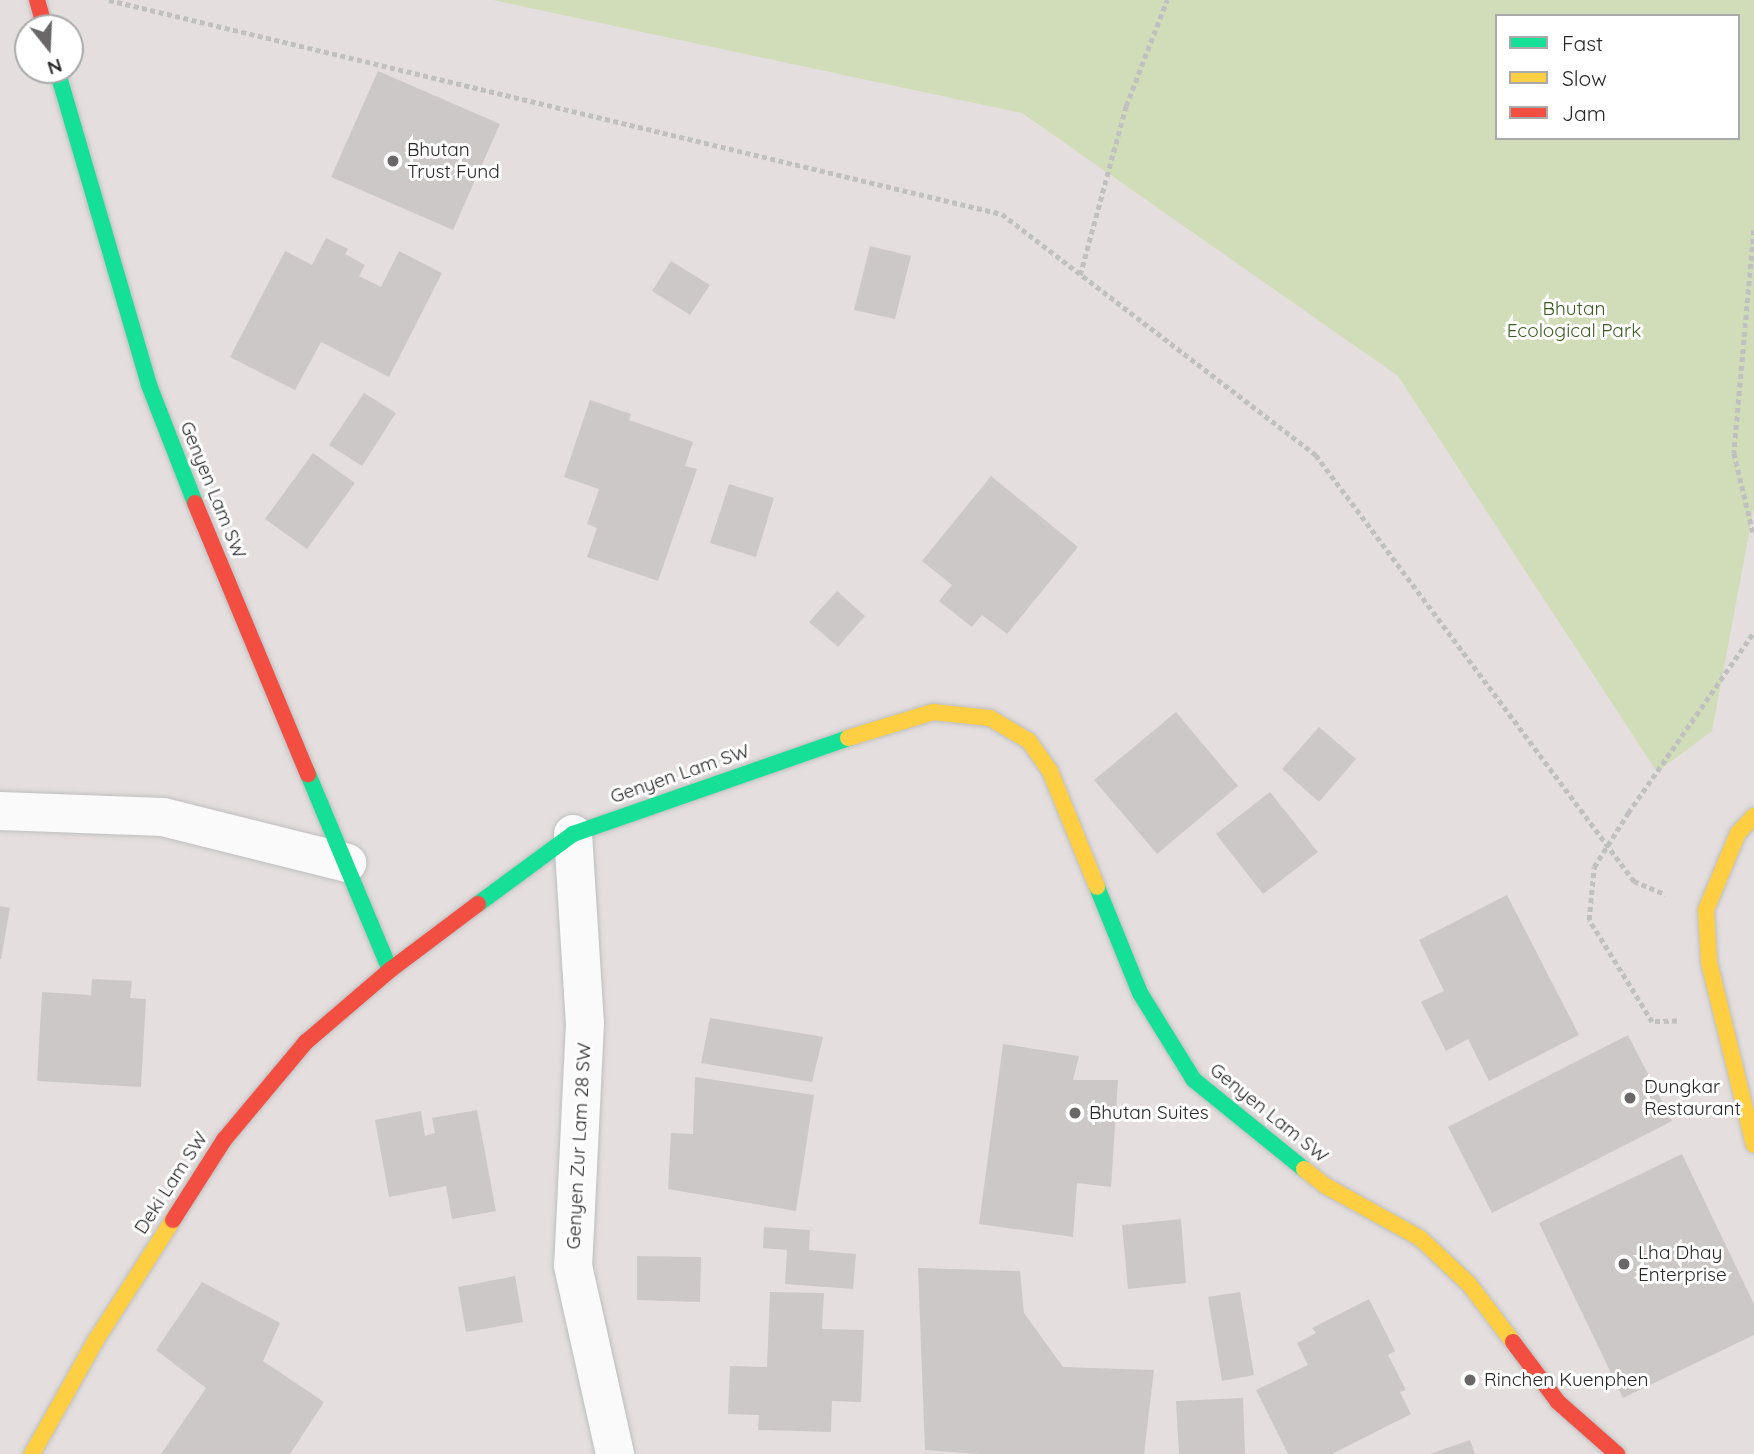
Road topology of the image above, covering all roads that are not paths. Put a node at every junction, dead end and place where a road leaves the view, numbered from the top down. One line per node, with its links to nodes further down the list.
1 (61, 84): 5 (main road, Genyen Lam SW)
2 (0, 811): 5 (street)
3 (1754, 816): 7 (main road)
4 (573, 834): 6 (main road, Genyen Lam SW); 9 (street, Genyen Zur Lam 28 SW); 10 (main road, Genyen Lam SW)
5 (347, 863): 6 (main road, Genyen Lam SW)
6 (390, 970): 8 (main road, Deki Lam SW)
7 (1754, 1145)
8 (32, 1454)
9 (615, 1454)
10 (1617, 1454)

